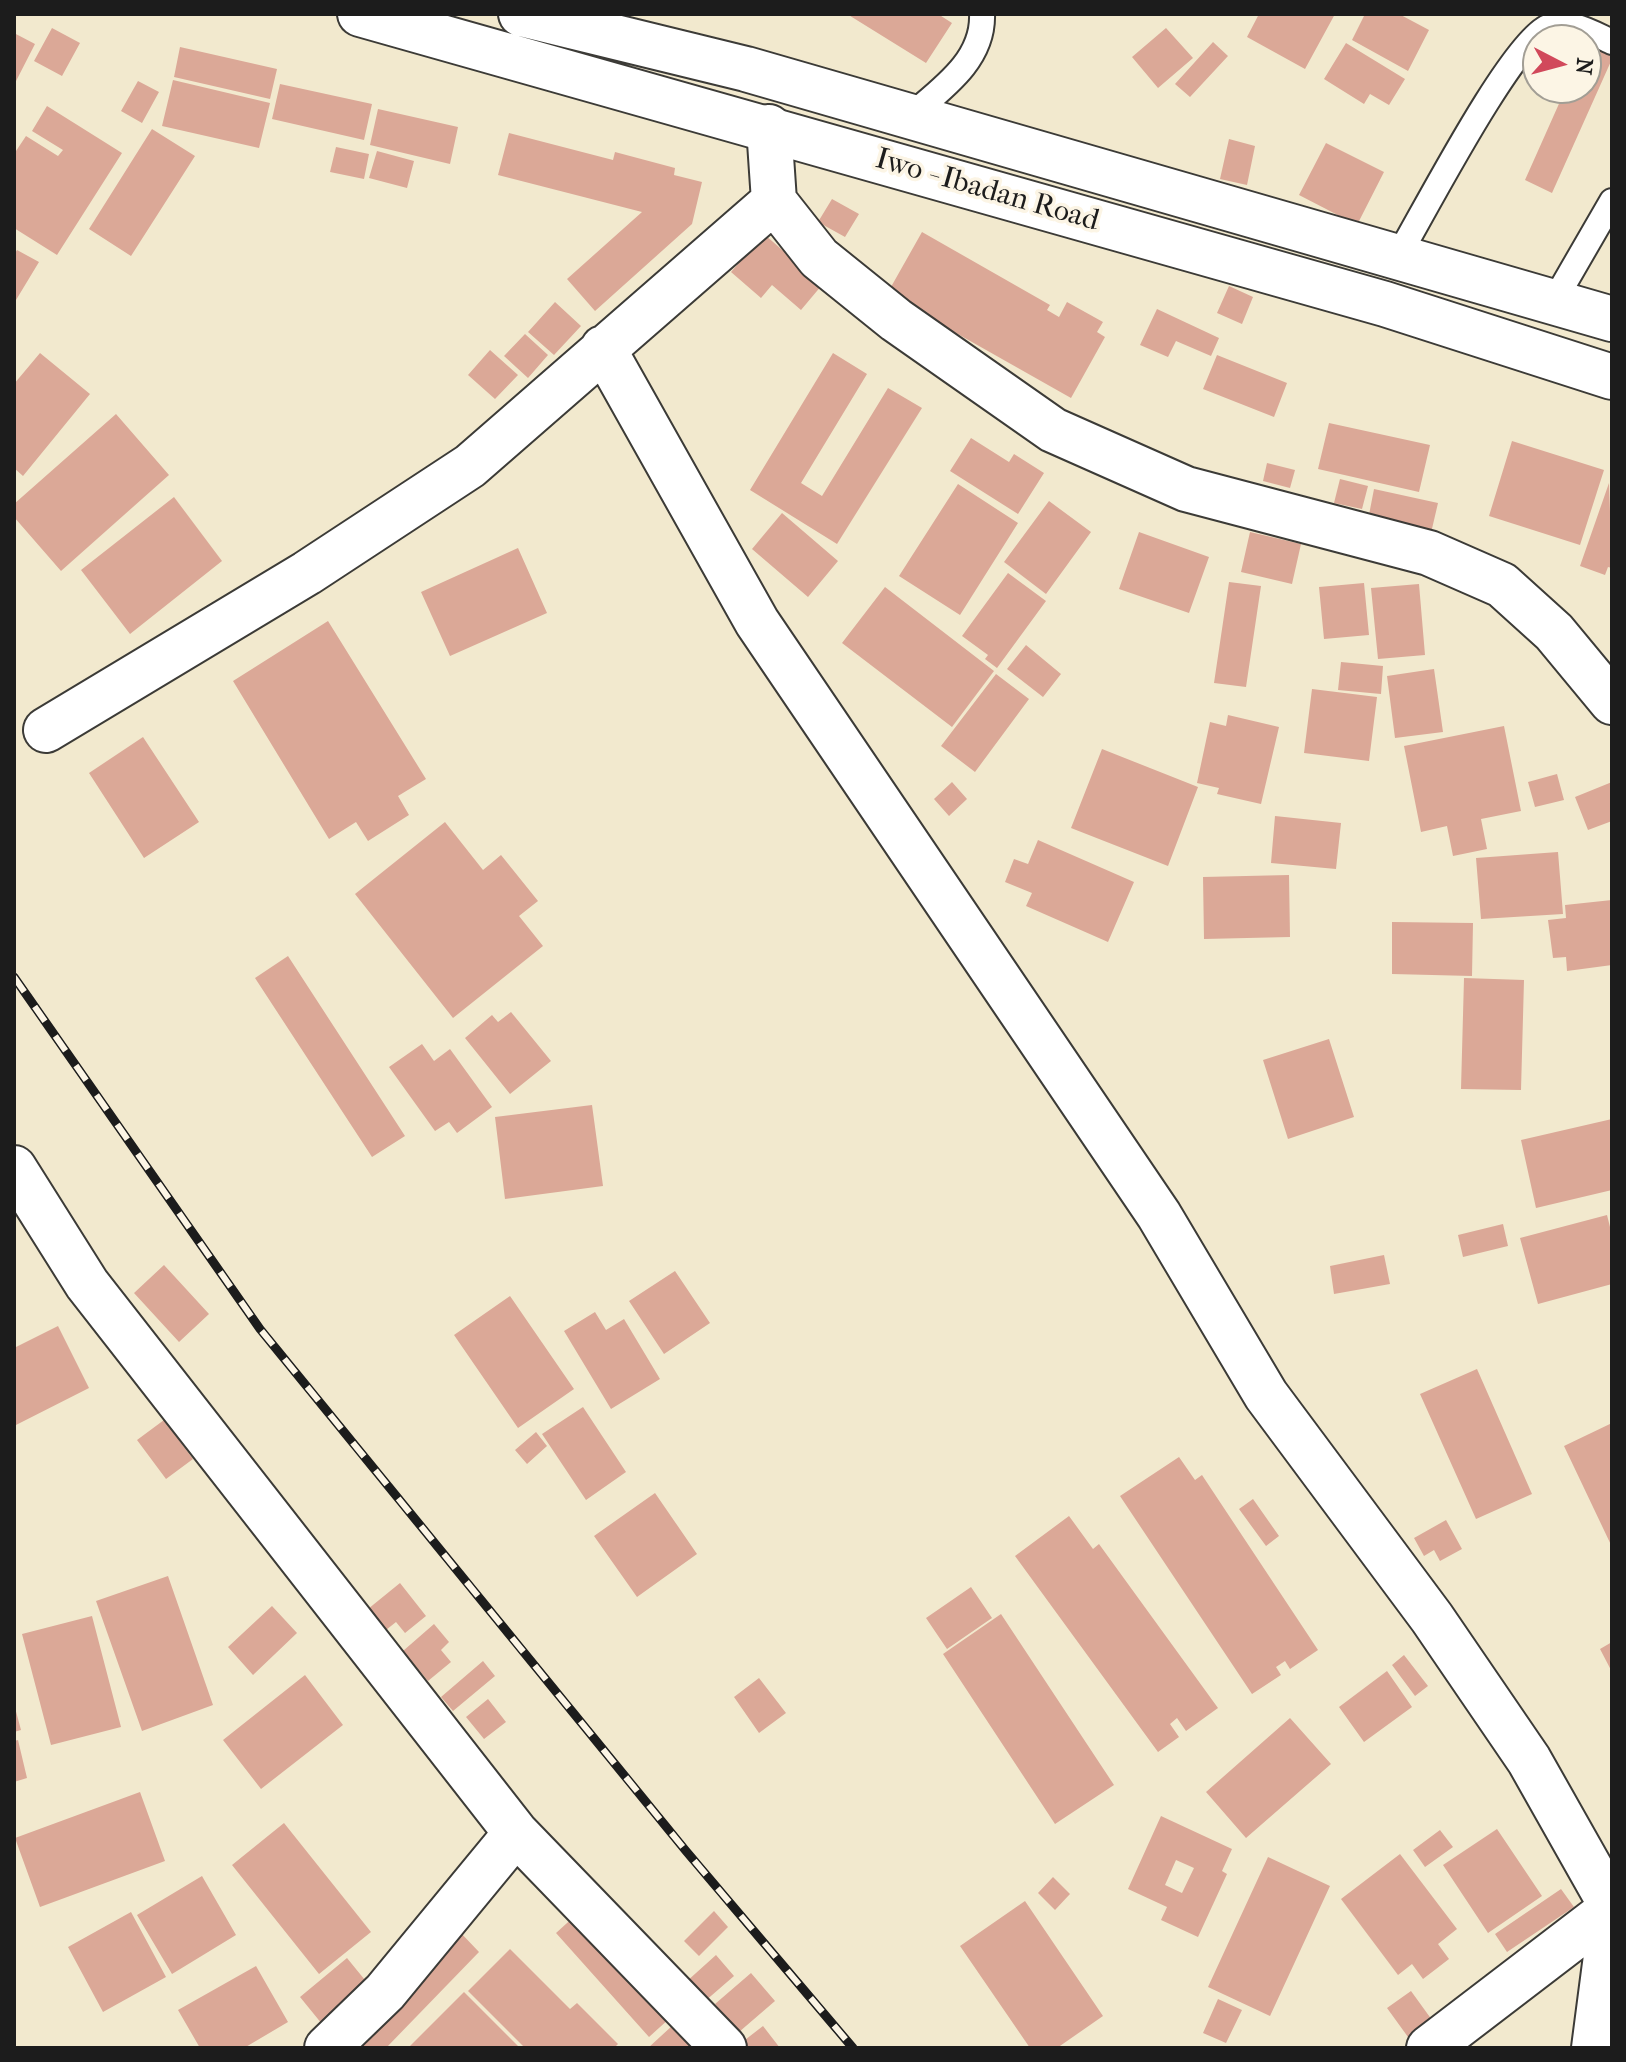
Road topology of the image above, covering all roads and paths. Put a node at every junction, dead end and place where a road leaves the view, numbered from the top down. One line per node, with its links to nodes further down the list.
1 (360, 14): 6 (street, Iwo - Ibadan Road)
2 (521, 14): 5 (street, Iwo - Ibadan Road)
3 (982, 14): 5 (lane)
4 (1612, 42): 9 (lane)
5 (909, 117): 9 (street, Iwo - Ibadan Road)
6 (769, 127): 7 (street); 13 (street, Iwo - Ibadan Road)
7 (774, 201): 12 (street); 14 (street)
8 (1612, 201): 10 (lane)
9 (1397, 258): 10 (street, Iwo - Ibadan Road)
10 (1553, 303): 11 (street, Iwo - Ibadan Road)
11 (1612, 319)
12 (603, 348): 15 (street); 18 (street)
13 (1612, 377)
14 (1612, 702)
15 (46, 730)
16 (14, 1168): 17 (street)
17 (516, 1833): 19 (street); 20 (street)
18 (1612, 1908): 21 (street); 22 (street)
19 (327, 2048)
20 (724, 2048)
21 (1429, 2048)
22 (1594, 2048)

